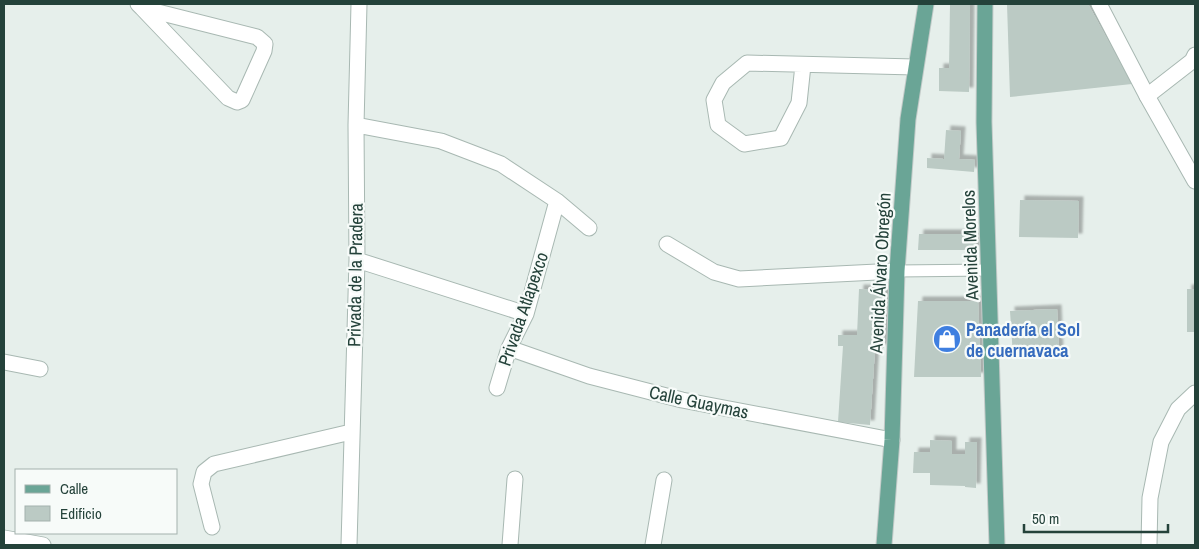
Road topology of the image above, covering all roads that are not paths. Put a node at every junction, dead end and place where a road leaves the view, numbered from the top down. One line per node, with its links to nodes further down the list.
1 (359, 4): 10 (street, Privada de la Pradera)
2 (926, 4): 8 (main road, Avenida Álvaro Obregón)
3 (985, 4): 16 (main road, Avenida Morelos)
4 (1098, 4): 9 (street)
5 (140, 6): 5 (street)
6 (1195, 55): 9 (street)
7 (803, 65): 7 (street); 8 (street)
8 (916, 67): 17 (main road, Avenida Álvaro Obregón)
9 (1147, 96): 11 (street)
10 (356, 125): 12 (street); 15 (street, Privada de la Pradera)
11 (1195, 182)
12 (557, 201): 13 (street); 18 (street, Privada Atlapexco)
13 (588, 228)
14 (667, 244): 17 (street)
15 (357, 260): 18 (street); 24 (street, Privada de la Pradera)
16 (989, 270): 17 (lane); 35 (main road, Avenida Morelos)
17 (897, 271): 25 (main road, Avenida Álvaro Obregón)
18 (526, 314): 19 (street, Privada Atlapexco)
19 (509, 348): 22 (street, Privada Atlapexco); 25 (street, Calle Guaymas)
20 (4, 362): 21 (street)
21 (40, 369)
22 (497, 388)
23 (1195, 392): 36 (street)
24 (352, 432): 28 (street); 31 (street, Privada de la Pradera)
25 (892, 440): 34 (main road, Avenida Álvaro Obregón)
26 (515, 479): 32 (street)
27 (664, 480): 33 (street)
28 (212, 527)
29 (4, 538): 30 (street)
30 (43, 545)
31 (349, 545)
32 (510, 545)
33 (653, 545)
34 (884, 545)
35 (997, 545)
36 (1150, 545)

